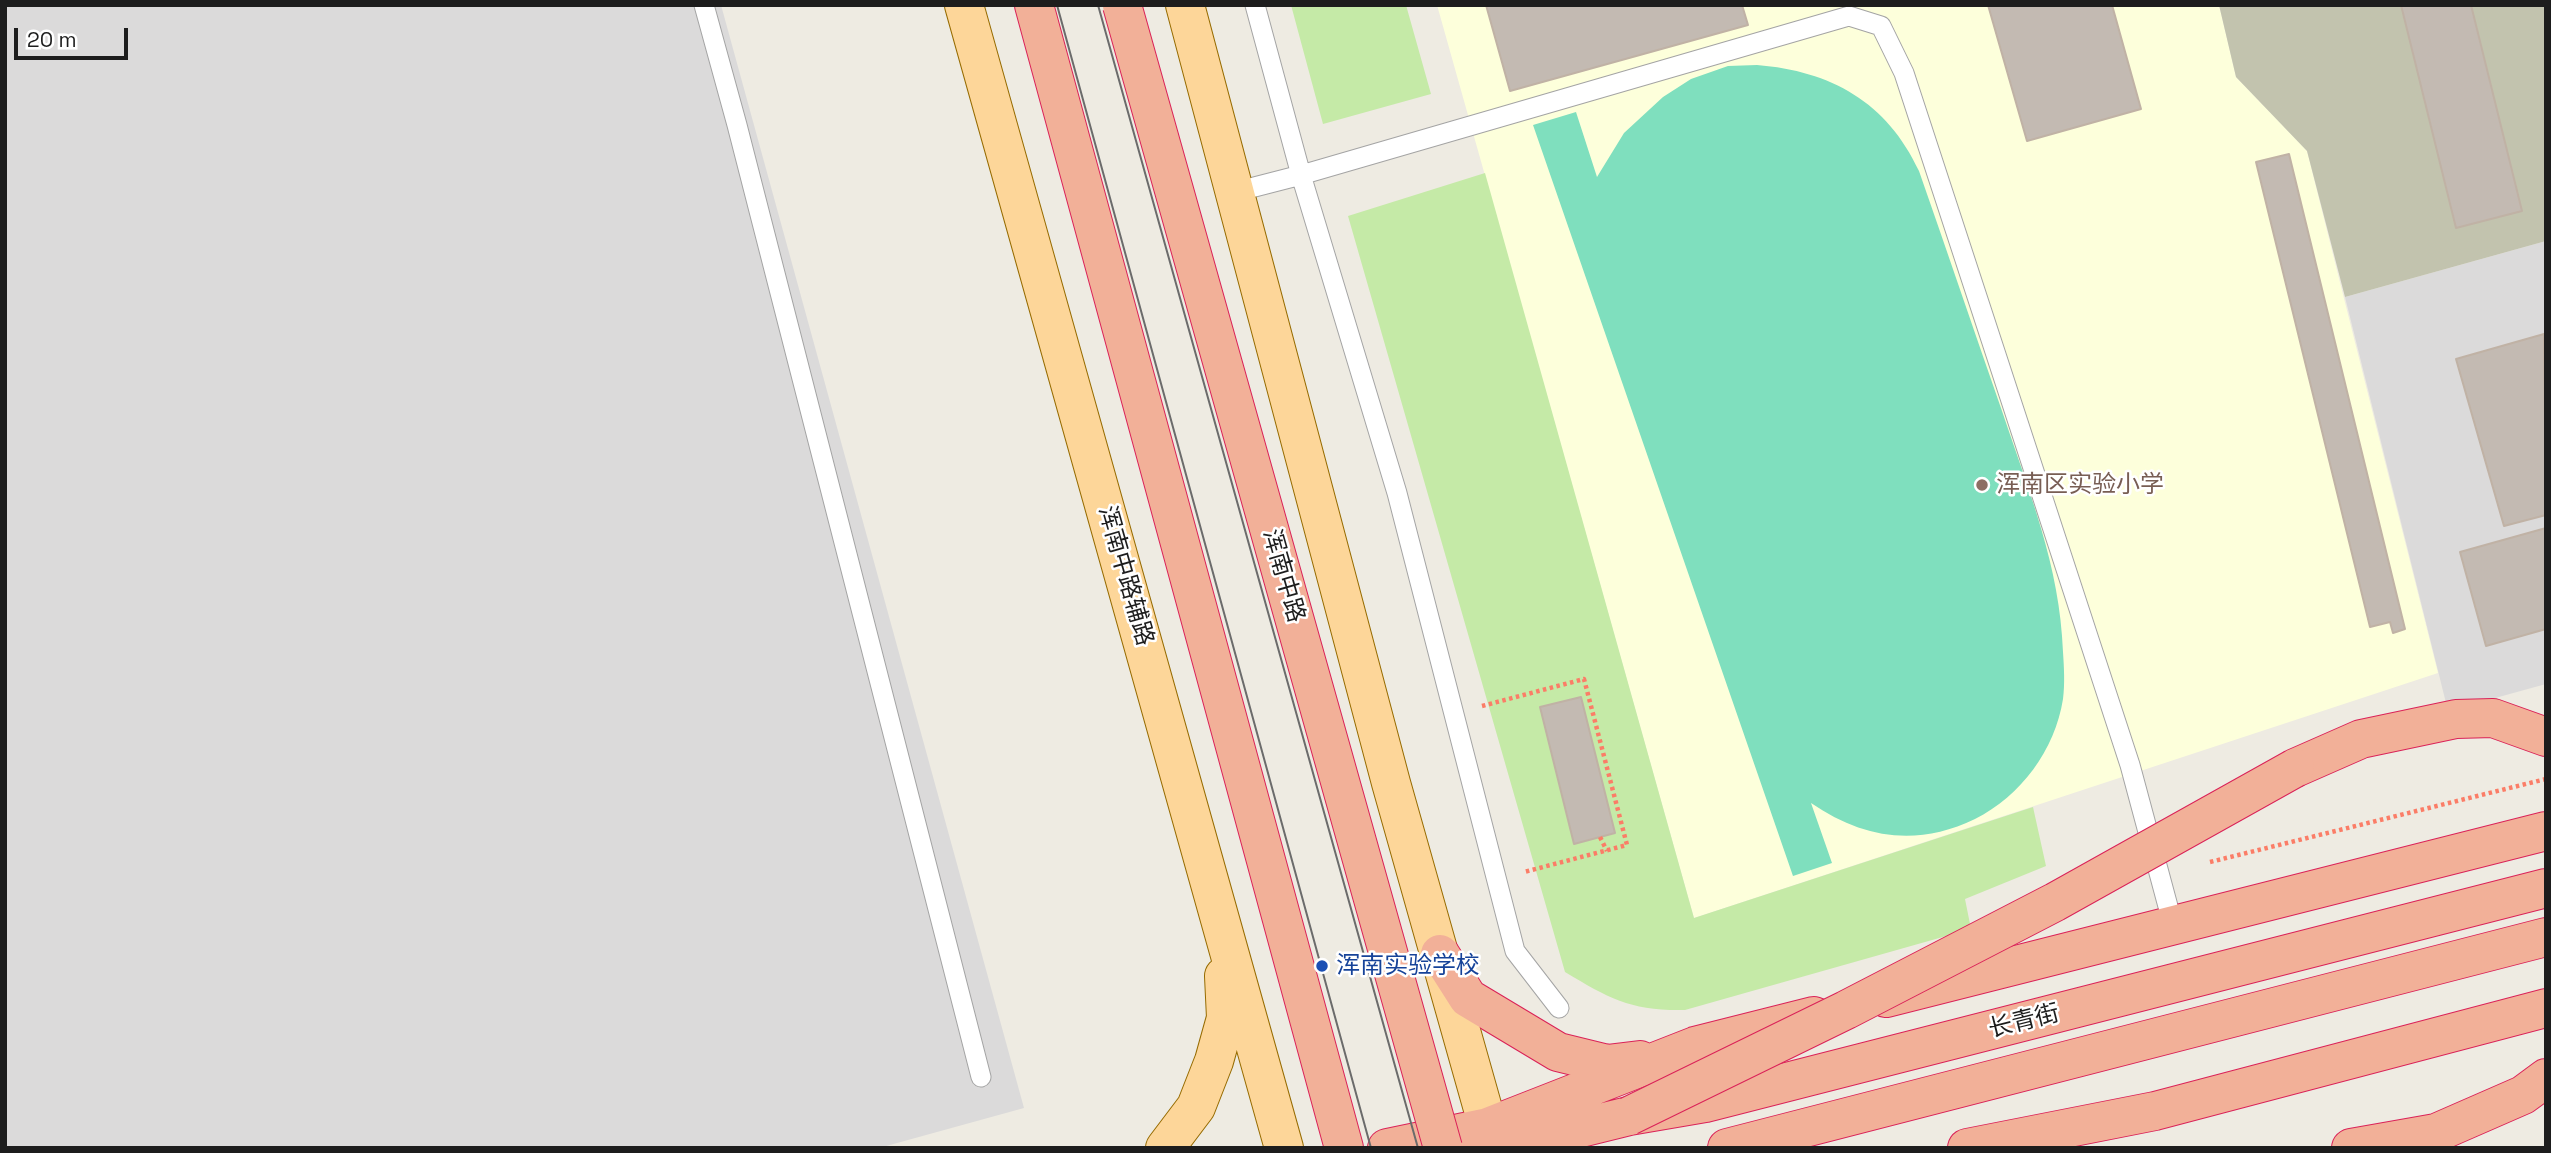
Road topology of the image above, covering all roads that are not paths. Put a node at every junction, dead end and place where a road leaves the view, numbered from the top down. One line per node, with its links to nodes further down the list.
1 (704, 5): 19 (lane)
2 (964, 5): 12 (main road, 浑南中路辅路)
3 (1034, 5): 25 (highway)
4 (1122, 5): 27 (highway, 浑南中路, bridge)
5 (1185, 5): 8 (main road)
6 (1255, 5): 7 (lane)
7 (1301, 175): 8 (lane); 13 (lane); 16 (lane)
8 (1235, 192): 15 (main road)
9 (2546, 737): 21 (highway, bridge)
10 (2546, 831): 13 (highway)
11 (2546, 888): 21 (highway, 长青街, bridge)
12 (1221, 918): 23 (main road); 24 (main road, 浑南中路辅路)
13 (2173, 925): 18 (highway)
14 (2546, 937): 28 (highway, 长青街)
15 (1440, 954): 18 (highway); 22 (main road)
16 (1559, 1008)
17 (2546, 1008): 29 (highway)
18 (1666, 1057): 22 (highway)
19 (981, 1077)
20 (2546, 1078): 30 (highway)
21 (1629, 1116): 22 (highway, 长青街)
22 (1494, 1141): 26 (highway)
23 (1165, 1148)
24 (1284, 1148)
25 (1343, 1148)
26 (1387, 1148)
27 (1443, 1148)
28 (1727, 1148)
29 (1967, 1148)
30 (2351, 1148)

